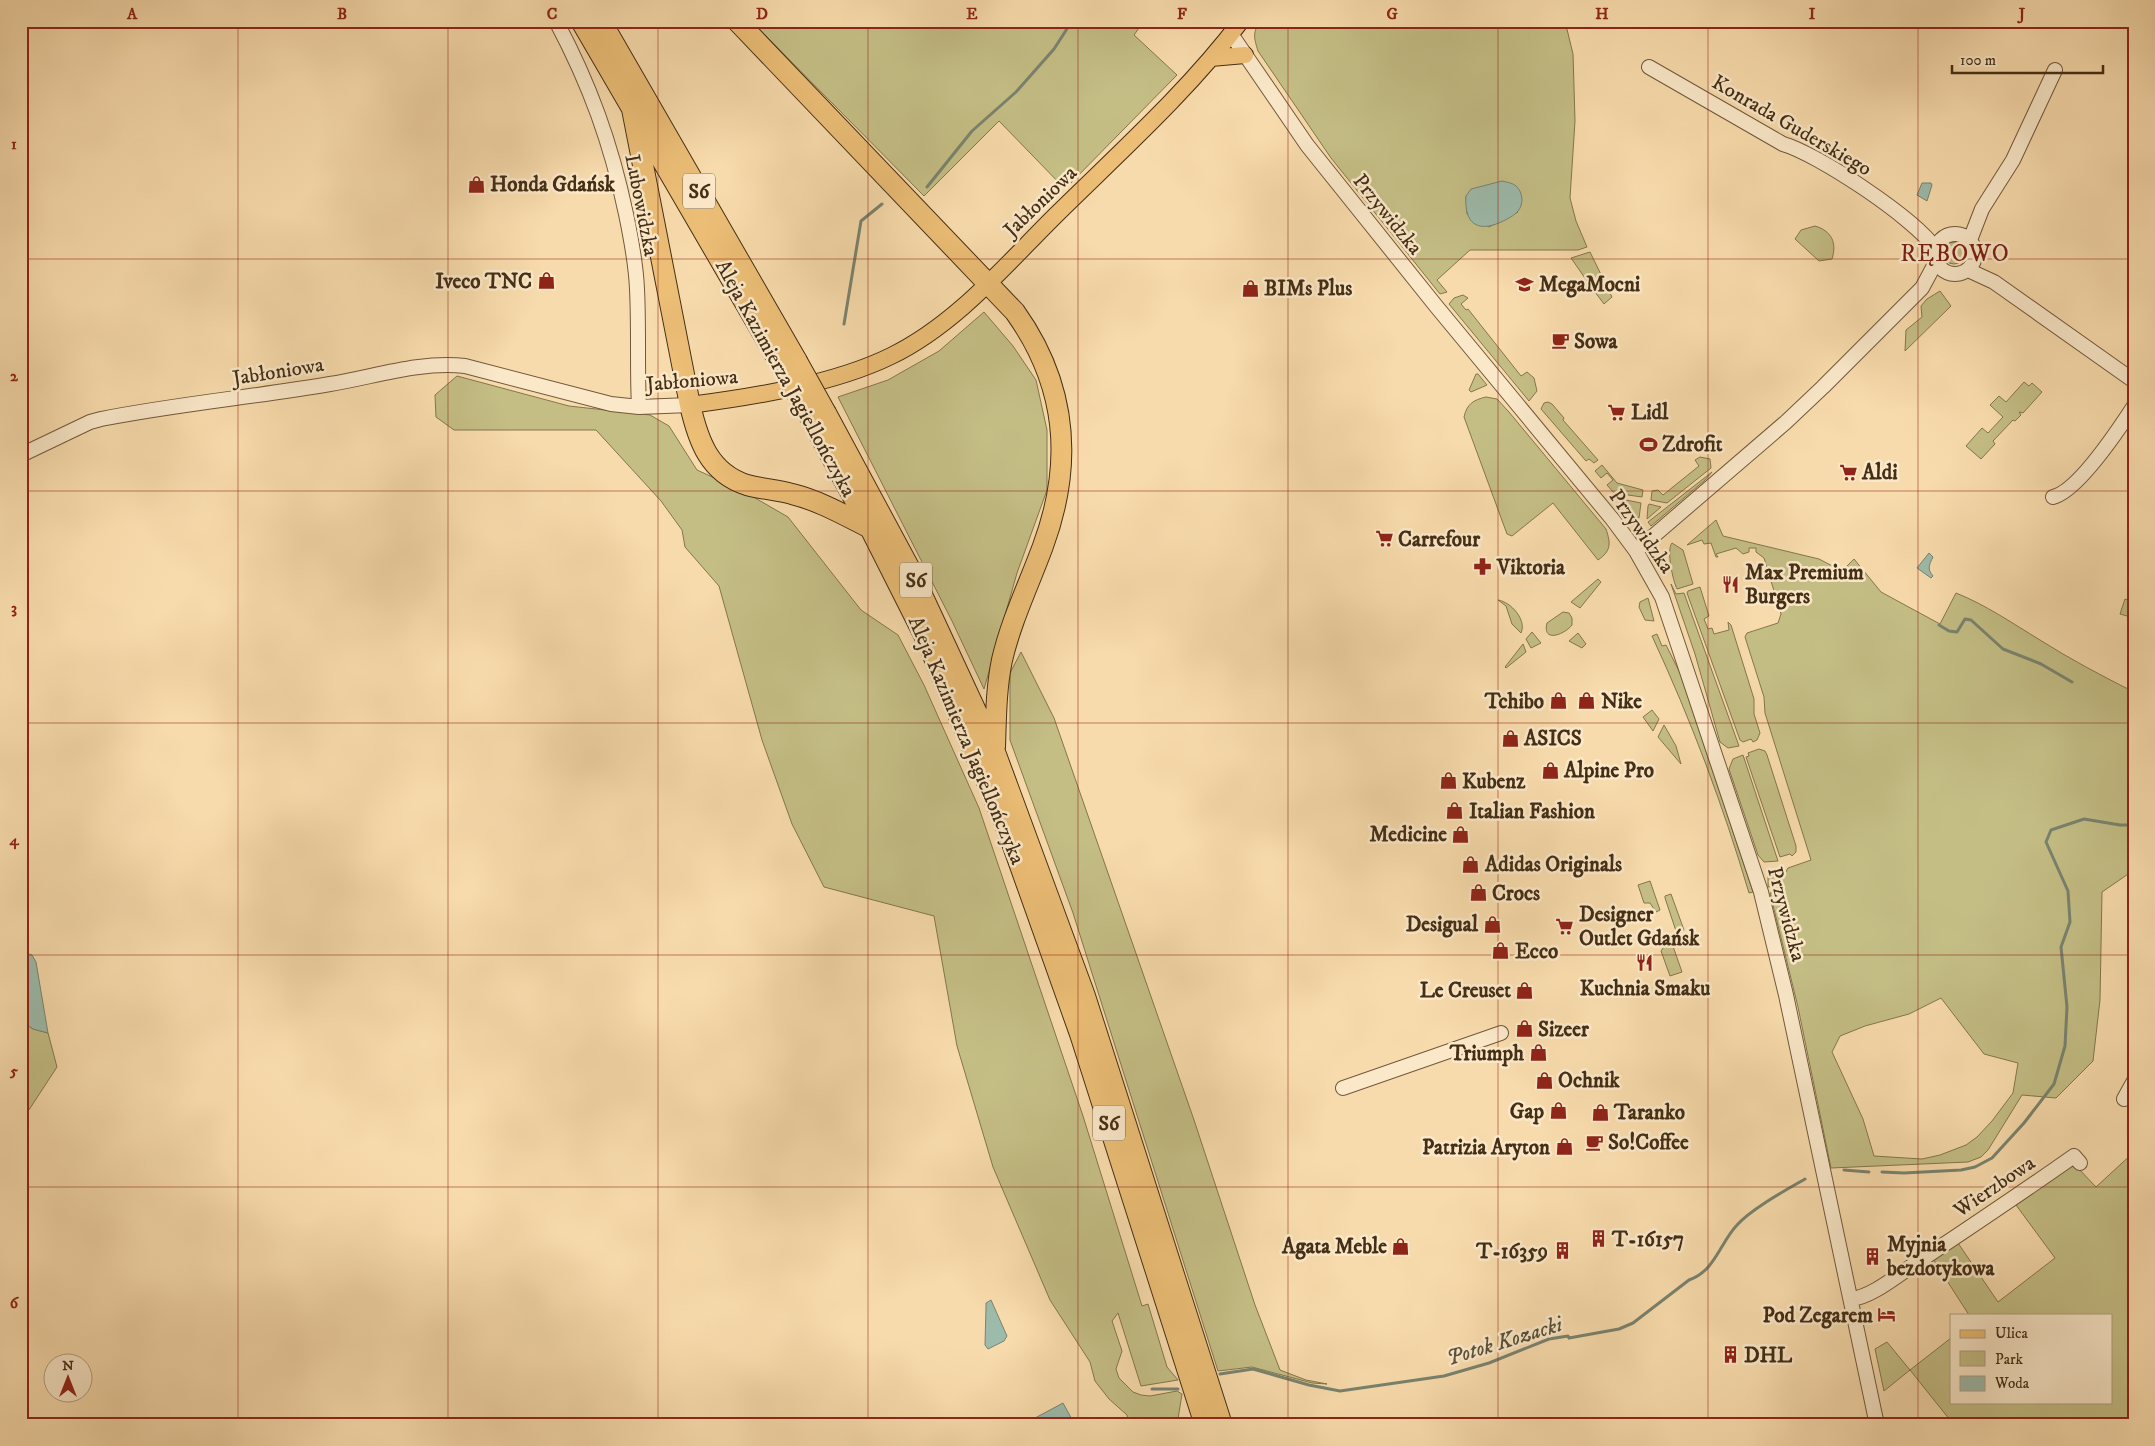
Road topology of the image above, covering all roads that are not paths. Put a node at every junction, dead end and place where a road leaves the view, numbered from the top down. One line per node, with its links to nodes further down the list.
1 (556, 21): 22 (street, Lubowidzka)
2 (582, 21): 10 (highway, Aleja Kazimierza Jagiellończyka / S6)
3 (601, 21): 18 (highway, Aleja Kazimierza Jagiellończyka / S6)
4 (737, 21): 16 (highway)
5 (1236, 28): 6 (street, Przywidzka); 7 (main road, Jabłoniowa)
6 (1245, 55): 7 (main road); 27 (street, Przywidzka)
7 (1211, 58): 16 (main road, Jabłoniowa)
8 (1649, 67): 11 (street, Konrada Guderskiego)
9 (2055, 70): 12 (street)
10 (632, 109): 18 (highway, Aleja Kazimierza Jagiellończyka / S6); 20 (highway)
11 (1912, 223): 12 (street, Konrada Guderskiego); 13 (street, Konrada Guderskiego)
12 (1958, 236): 13 (street); 14 (street)
13 (1936, 255): 15 (street); 17 (street)
14 (1971, 264): 15 (street); 19 (street)
15 (1948, 273): 17 (street)
16 (988, 282): 20 (main road, Jabłoniowa); 28 (highway)
17 (1922, 288): 27 (street)
18 (788, 362): 23 (highway, Aleja Kazimierza Jagiellończyka / S6, bridge)
19 (2134, 381)
20 (690, 405): 22 (street, Jabłoniowa); 26 (highway)
21 (2134, 406): 25 (street)
22 (639, 407): 24 (street, Jabłoniowa)
23 (818, 415): 26 (highway, Aleja Kazimierza Jagiellończyka / S6); 28 (highway, Aleja Kazimierza Jagiellończyka / S6)
24 (21, 455)
25 (2053, 497)
26 (870, 528): 35 (highway, Aleja Kazimierza Jagiellończyka / S6)
27 (1636, 551): 34 (street, Przywidzka)
28 (995, 752): 36 (highway, Aleja Kazimierza Jagiellończyka / S6)
29 (1501, 1033): 31 (street)
30 (2134, 1081): 32 (street)
31 (1343, 1088)
32 (2124, 1098)
33 (2080, 1163): 34 (street, Wierzbowa)
34 (1851, 1299): 37 (street, Przywidzka)
35 (1205, 1425)
36 (1222, 1425)
37 (1877, 1425)

